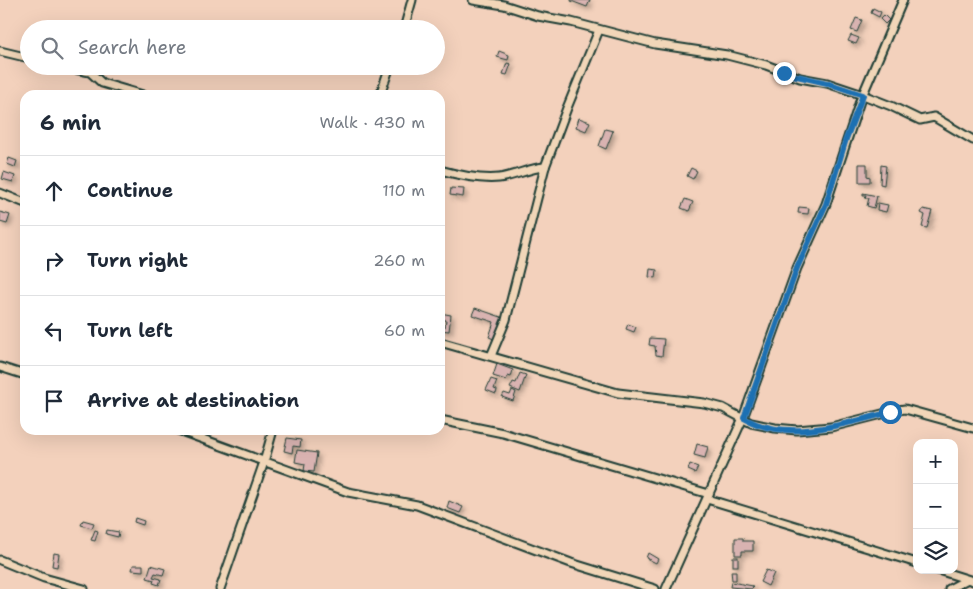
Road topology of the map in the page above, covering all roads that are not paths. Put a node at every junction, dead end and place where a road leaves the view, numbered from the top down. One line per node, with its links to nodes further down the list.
1 (412, 0): 4 (street)
2 (473, 0): 5 (street)
3 (903, 0): 12 (street)
4 (406, 20)
5 (599, 30): 12 (street); 14 (street)
6 (0, 51): 7 (street)
7 (20, 56)
8 (94, 75): 10 (street)
9 (387, 75): 11 (street)
10 (127, 90)
11 (382, 90)
12 (863, 95): 13 (street); 22 (street)
13 (973, 140)
14 (545, 167): 15 (street); 19 (street)
15 (445, 171)
16 (0, 193): 17 (street)
17 (20, 201)
18 (445, 343): 19 (street)
19 (491, 356): 22 (street)
20 (0, 367): 21 (street)
21 (20, 374)
22 (744, 418): 24 (street); 28 (street)
23 (445, 421): 28 (street)
24 (973, 428)
25 (191, 435): 27 (street)
26 (272, 435): 27 (street)
27 (264, 462): 34 (street); 35 (street)
28 (708, 496): 30 (street); 36 (street)
29 (0, 560): 33 (street)
30 (913, 562)
31 (951, 574): 32 (street)
32 (971, 580): 37 (street)
33 (84, 589)
34 (220, 589)
35 (656, 589)
36 (666, 589)
37 (949, 589)

